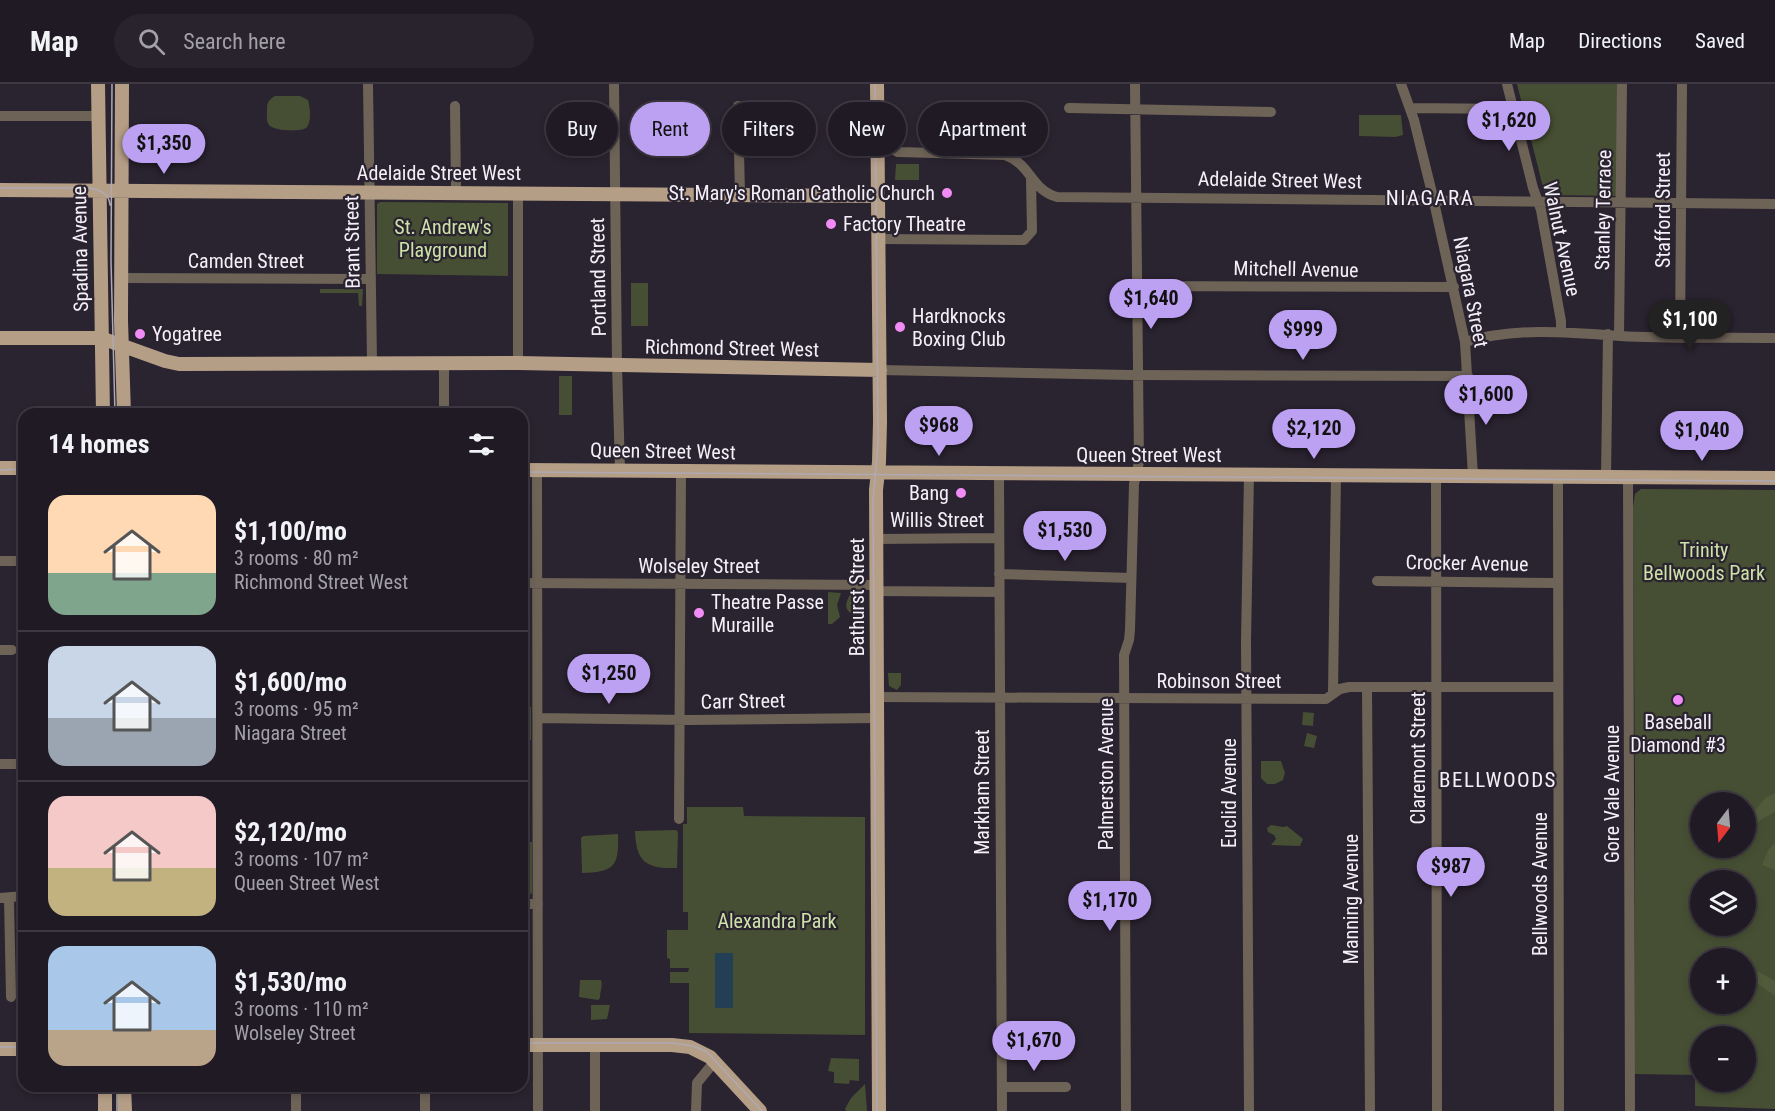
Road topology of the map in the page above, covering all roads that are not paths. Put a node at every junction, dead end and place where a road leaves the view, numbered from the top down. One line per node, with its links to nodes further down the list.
1 (98, 84): 19 (main road, Spadina Avenue)
2 (122, 84): 26 (main road, Spadina Avenue)
3 (368, 84): 27 (street, Brant Street)
4 (614, 84): 30 (street, Portland Street)
5 (877, 84): 11 (main road, Bathurst Street)
6 (1136, 84): 16 (street, Palmerston Avenue)
7 (1401, 84): 14 (street, Niagara Street)
8 (1507, 84): 15 (street, Walnut Avenue)
9 (1622, 84): 36 (street, Stanley Terrace)
10 (1682, 84): 37 (street, Stafford Street)
11 (877, 102)
12 (455, 106): 28 (street)
13 (1069, 108): 16 (street)
14 (1410, 108): 15 (street); 34 (street, Niagara Street)
15 (1513, 109): 35 (street, Walnut Avenue)
16 (1136, 110): 17 (street); 33 (street, Palmerston Avenue)
17 (1271, 112)
18 (0, 116): 19 (street)
19 (98, 116): 25 (main road, Spadina Avenue)
20 (906, 152): 23 (street, Adelaide Street West)
21 (739, 156): 31 (street)
22 (878, 156): 32 (main road, Bathurst Street)
23 (1030, 176): 33 (street, Adelaide Street West); 39 (street)
24 (0, 190): 25 (main road, Adelaide Street West)
25 (100, 190): 26 (main road, Adelaide Street West); 48 (main road, Spadina Avenue)
26 (121, 190): 27 (main road, Adelaide Street West); 40 (main road, Spadina Avenue)
27 (369, 192): 28 (main road, Adelaide Street West); 41 (street, Brant Street)
28 (456, 192): 29 (main road, Adelaide Street West)
29 (518, 193): 30 (main road, Adelaide Street West); 54 (street)
30 (615, 194): 31 (main road, Adelaide Street West); 55 (street, Portland Street)
31 (740, 195): 32 (main road, Adelaide Street West)
32 (878, 196): 39 (main road, Bathurst Street)
33 (1137, 198): 34 (street, Adelaide Street West); 42 (street, Palmerston Avenue)
34 (1434, 201): 35 (street, Adelaide Street West); 43 (street, Niagara Street)
35 (1538, 201): 36 (street, Adelaide Street West); 44 (street, Walnut Avenue)
36 (1620, 203): 37 (street, Adelaide Street West); 45 (street, Stanley Terrace)
37 (1682, 203): 38 (street, Adelaide Street West); 46 (street, Stafford Street)
38 (1775, 204)
39 (879, 238): 56 (main road, Bathurst Street)
40 (121, 278): 41 (street, Camden Street); 51 (main road, Spadina Avenue)
41 (371, 279): 52 (street, Brant Street)
42 (1137, 286): 43 (street, Mitchell Avenue); 57 (street, Palmerston Avenue)
43 (1454, 287): 50 (street, Niagara Street)
44 (1561, 332): 45 (street); 50 (street)
45 (1613, 335): 46 (street); 76 (street)
46 (1680, 337): 49 (street)
47 (0, 338): 48 (main road, Richmond Street West)
48 (101, 338): 51 (main road, Richmond Street West); 59 (main road, Spadina Avenue)
49 (1775, 338)
50 (1465, 342): 58 (street, Niagara Street)
51 (122, 344): 52 (main road, Richmond Street West); 60 (main road, Spadina Avenue)
52 (372, 363): 53 (main road, Richmond Street West)
53 (444, 363): 54 (main road, Richmond Street West); 61 (street)
54 (518, 363): 55 (main road, Richmond Street West)
55 (616, 364): 56 (main road, Richmond Street West); 66 (street, Portland Street)
56 (880, 370): 57 (street, Richmond Street West); 68 (main road, Bathurst Street)
57 (1138, 375): 58 (street, Richmond Street West); 70 (street, Palmerston Avenue)
58 (1468, 376): 74 (street, Niagara Street)
59 (103, 408)
60 (124, 408)
61 (444, 408)
62 (0, 468): 63 (main road)
63 (18, 468)
64 (528, 470): 65 (main road, Queen Street West)
65 (537, 470): 66 (main road, Queen Street West); 88 (street)
66 (620, 471): 67 (main road, Queen Street West)
67 (681, 471): 68 (main road, Queen Street West); 89 (street)
68 (878, 473): 69 (main road, Queen Street West); 80 (main road, Bathurst Street)
69 (999, 473): 70 (main road, Queen Street West); 79 (street, Markham Street)
70 (1137, 474): 71 (main road, Queen Street West); 84 (street, Palmerston Avenue)
71 (1249, 475): 72 (main road, Queen Street West); 102 (street, Euclid Avenue)
72 (1336, 476): 73 (main road, Queen Street West); 98 (street)
73 (1436, 476): 74 (main road, Queen Street West); 85 (street, Claremont Street)
74 (1473, 477): 75 (main road, Queen Street West)
75 (1558, 477): 76 (main road, Queen Street West); 90 (street, Bellwoods Avenue)
76 (1606, 477): 77 (main road, Queen Street West)
77 (1628, 477): 78 (main road, Queen Street West); 140 (street, Gore Vale Avenue)
78 (1775, 478)
79 (999, 538): 80 (street, Willis Street); 83 (street, Markham Street)
80 (876, 539): 91 (main road, Bathurst Street)
81 (0, 561): 82 (street)
82 (18, 561)
83 (999, 574): 84 (street); 92 (street, Markham Street)
84 (1131, 578): 100 (street, Palmerston Avenue)
85 (1436, 580): 86 (street, Crocker Avenue); 90 (street, Crocker Avenue); 95 (street, Claremont Street)
86 (1377, 581)
87 (528, 583): 88 (street, Wolseley Street)
88 (537, 583): 89 (street, Wolseley Street); 103 (street)
89 (679, 583): 91 (street, Wolseley Street); 105 (street)
90 (1557, 583): 97 (street, Bellwoods Avenue)
91 (876, 588): 92 (street, Wolseley Street); 99 (main road, Bathurst Street)
92 (999, 592): 101 (street, Markham Street)
93 (0, 650): 94 (street)
94 (12, 650)
95 (1436, 686): 96 (street, Robinson Street); 97 (street, Robinson Street); 138 (street, Claremont Street)
96 (1367, 687): 98 (street, Robinson Street); 137 (street, Manning Avenue)
97 (1558, 687): 139 (street, Bellwoods Avenue)
98 (1333, 693): 102 (street, Robinson Street)
99 (877, 697): 101 (street, Robinson Street); 104 (main road, Bathurst Street)
100 (1123, 698): 101 (street, Robinson Street); 102 (street, Robinson Street); 135 (street, Palmerston Avenue)
101 (1000, 699): 119 (street, Markham Street)
102 (1246, 699): 136 (street, Euclid Avenue)
103 (538, 718): 105 (street, Carr Street); 111 (street)
104 (877, 718): 105 (street, Carr Street); 133 (main road, Bathurst Street)
105 (679, 720): 108 (street)
106 (0, 764): 107 (street)
107 (18, 764)
108 (679, 819)
109 (5, 898): 112 (street)
110 (528, 904): 111 (street)
111 (538, 904): 114 (street)
112 (11, 997)
113 (528, 1045): 114 (main road)
114 (538, 1045): 115 (main road); 129 (street)
115 (596, 1045): 118 (main road); 130 (street)
116 (0, 1049): 117 (main road)
117 (18, 1049)
118 (715, 1061): 131 (street); 132 (main road)
119 (1002, 1087): 120 (street); 134 (street, Markham Street)
120 (1066, 1087)
121 (105, 1092): 125 (main road)
122 (124, 1092): 126 (main road)
123 (296, 1092): 127 (street)
124 (425, 1092): 128 (street)
125 (105, 1111)
126 (125, 1111)
127 (296, 1111)
128 (425, 1111)
129 (538, 1111)
130 (595, 1111)
131 (696, 1111)
132 (760, 1111)
133 (879, 1111)
134 (1002, 1111)
135 (1126, 1111)
136 (1249, 1111)
137 (1370, 1111)
138 (1437, 1111)
139 (1559, 1111)
140 (1630, 1111)

